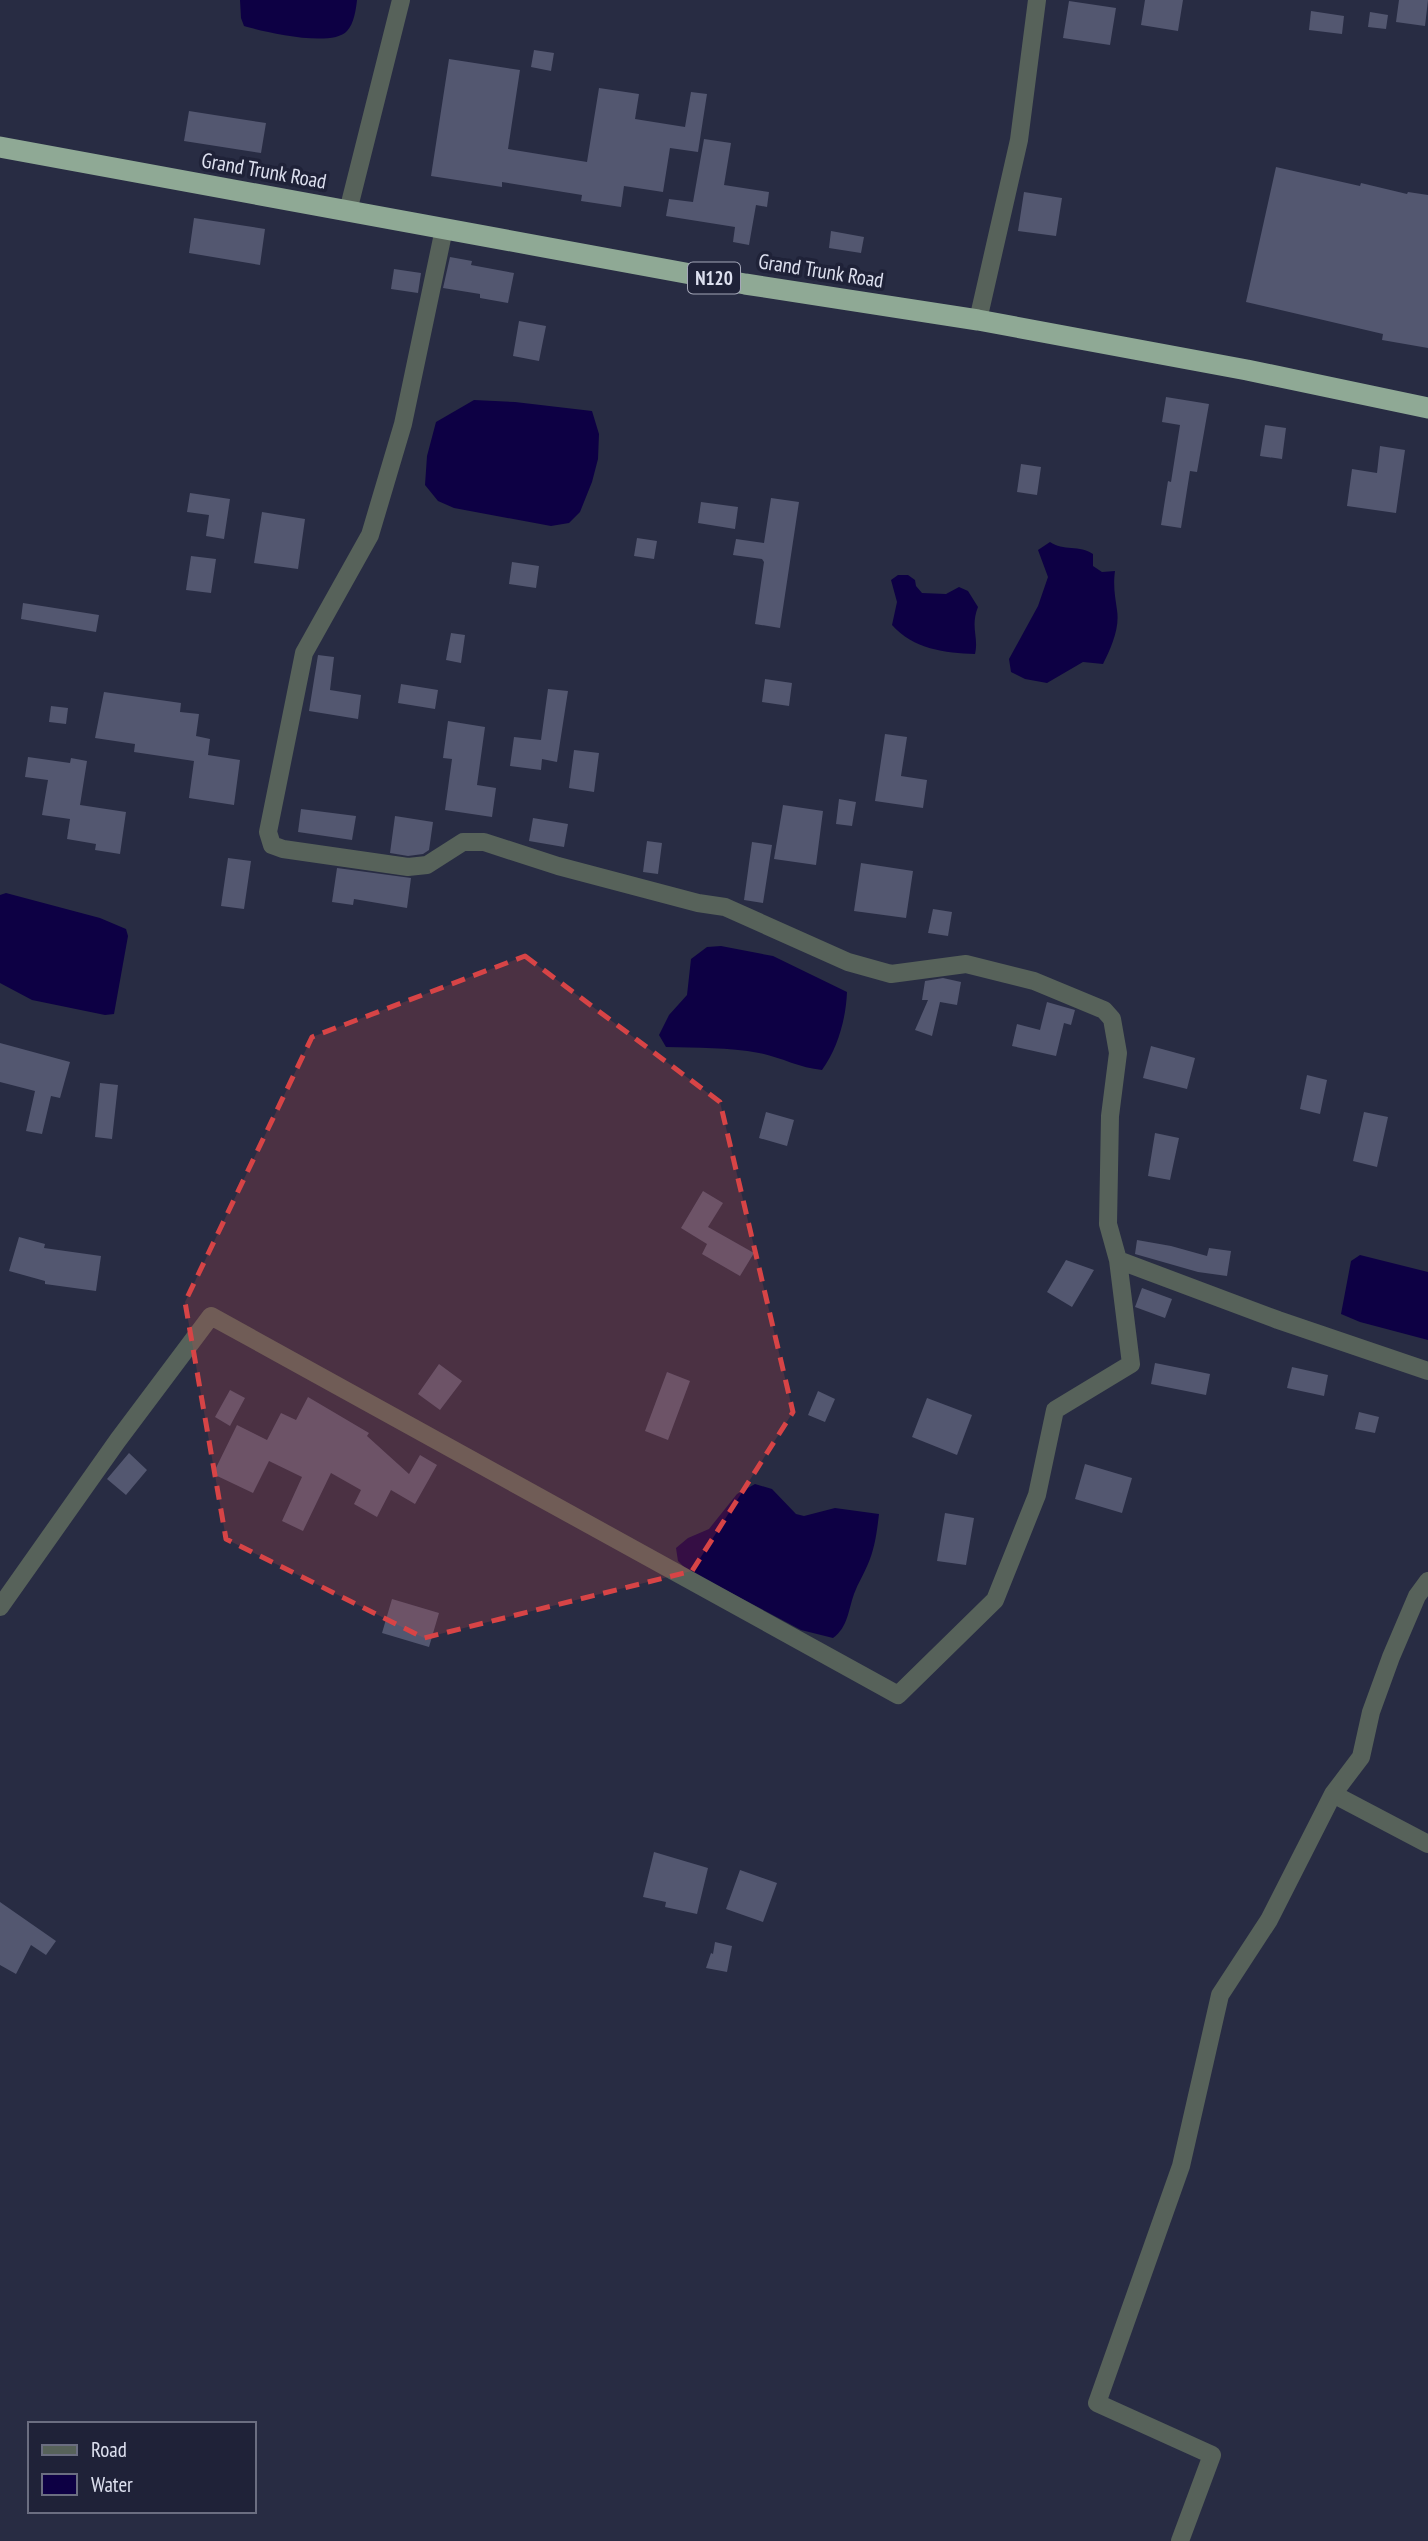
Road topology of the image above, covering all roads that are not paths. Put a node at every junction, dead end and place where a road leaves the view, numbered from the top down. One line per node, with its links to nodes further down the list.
1 (401, 0): 4 (street)
2 (1037, 0): 6 (street)
3 (0, 147): 4 (highway, Grand Trunk Road / N120)
4 (348, 211): 5 (highway, Grand Trunk Road / N120)
5 (444, 229): 6 (highway, Grand Trunk Road / N120); 8 (street)
6 (978, 320): 7 (highway, Grand Trunk Road / N120)
7 (1428, 408)
8 (1118, 1260): 9 (street); 11 (street)
9 (1428, 1371)
10 (1428, 1581): 12 (street)
11 (0, 1607)
12 (1333, 1794): 13 (street); 14 (street)
13 (1428, 1844)
14 (1180, 2541)

